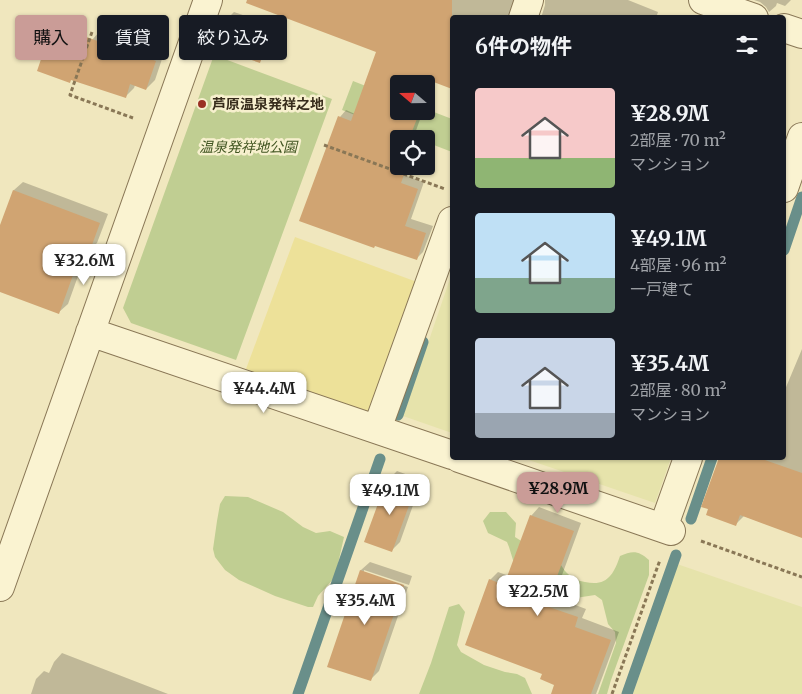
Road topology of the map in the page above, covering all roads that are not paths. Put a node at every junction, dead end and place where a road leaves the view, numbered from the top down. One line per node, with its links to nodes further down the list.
1 (208, 0): 11 (street)
2 (529, 0): 4 (street)
3 (703, 0): 5 (street)
4 (524, 15)
5 (746, 15)
6 (786, 29): 7 (street)
7 (802, 34)
8 (802, 137): 9 (street)
9 (786, 182)
10 (450, 227): 12 (street)
11 (90, 332): 12 (street); 16 (street)
12 (377, 429): 13 (street)
13 (450, 454)
14 (465, 460): 15 (street)
15 (687, 460)
16 (0, 587)

